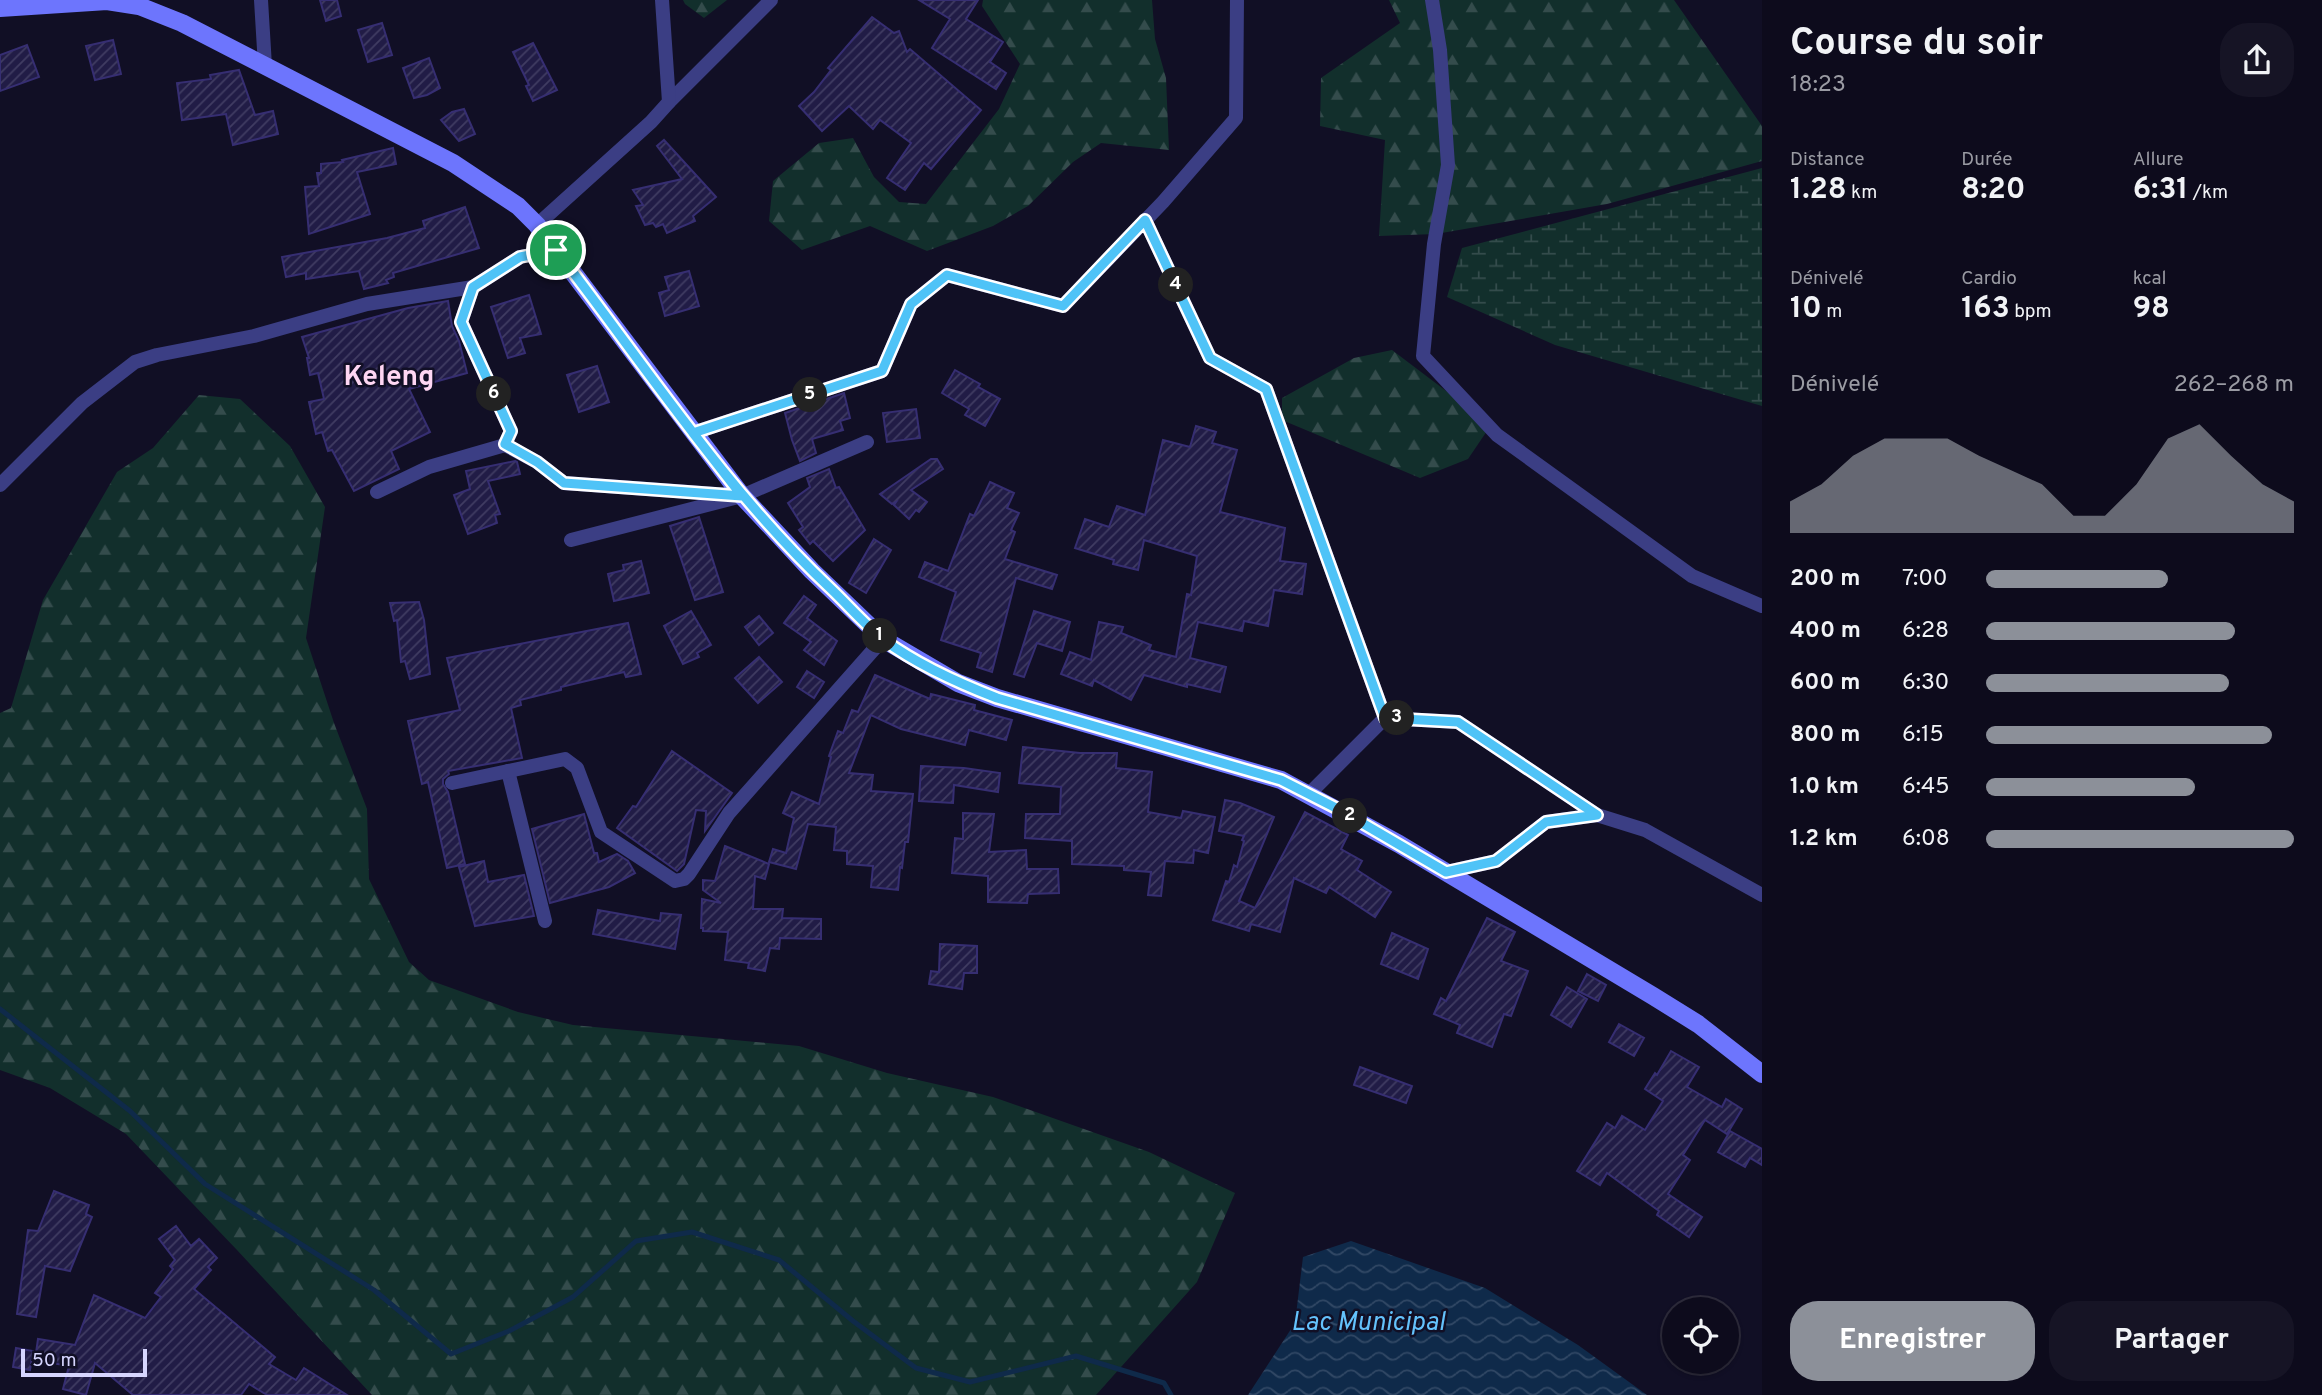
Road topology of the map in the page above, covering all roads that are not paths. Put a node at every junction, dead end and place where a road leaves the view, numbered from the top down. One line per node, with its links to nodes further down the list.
1 (261, 0): 7 (street)
2 (662, 0): 8 (street)
3 (772, 0): 8 (street)
4 (1237, 0): 9 (street)
5 (1432, 0): 20 (street)
6 (0, 8): 7 (main road)
7 (265, 66): 10 (main road)
8 (669, 102): 10 (street)
9 (1145, 220): 13 (street); 22 (street)
10 (537, 225): 11 (main road)
11 (556, 250): 12 (street); 13 (main road)
12 (473, 287): 15 (street); 16 (street)
13 (693, 433): 18 (main road)
14 (867, 442): 18 (street)
15 (505, 444): 17 (street); 18 (street)
16 (0, 485)
17 (377, 492)
18 (742, 496): 19 (street); 21 (main road)
19 (571, 540)
20 (1762, 606)
21 (883, 639): 23 (street); 25 (main road)
22 (1385, 718): 25 (street); 26 (street)
23 (508, 771): 24 (street); 29 (street)
24 (452, 783)
25 (1309, 794): 27 (main road)
26 (1597, 815): 27 (street); 28 (street)
27 (1446, 872): 30 (main road)
28 (1762, 895)
29 (545, 921)
30 (1762, 1074)

